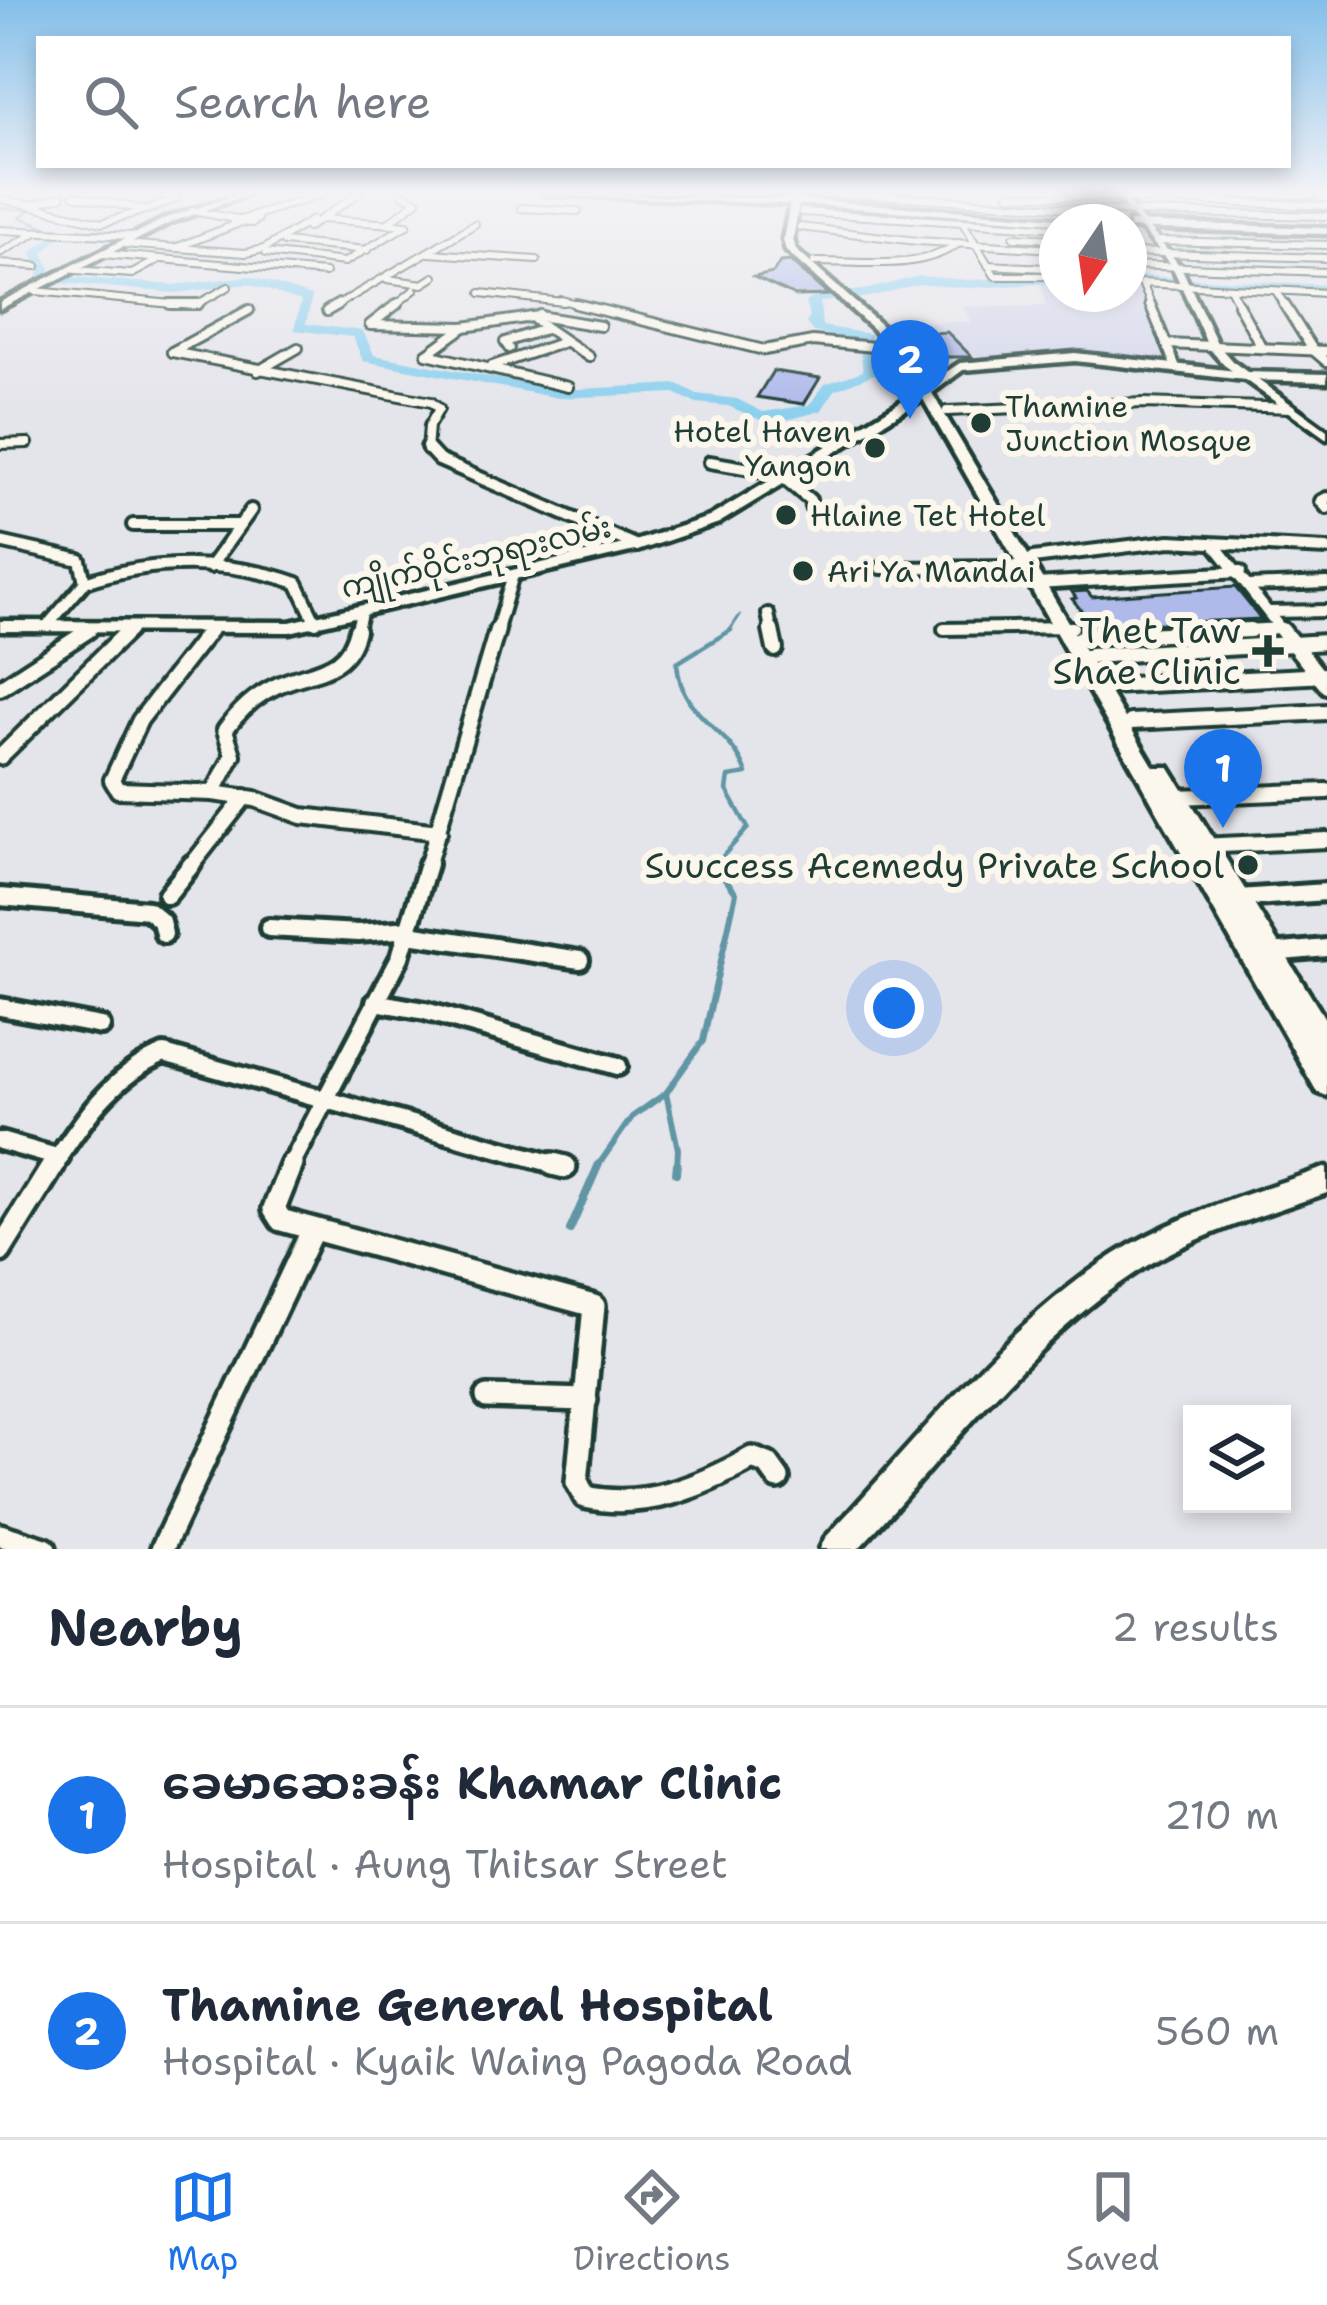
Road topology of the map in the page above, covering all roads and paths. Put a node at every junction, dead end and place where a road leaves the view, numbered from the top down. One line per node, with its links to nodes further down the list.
1 (90, 266): 23 (main road)
2 (93, 266): 3 (street)
3 (146, 266)
4 (259, 266): 14 (street)
5 (408, 266): 16 (street)
6 (816, 266): 26 (main road)
7 (989, 266): 8 (street)
8 (1034, 266)
9 (1147, 266): 11 (street)
10 (1297, 266): 12 (street)
11 (1177, 267): 12 (street); 18 (main road)
12 (1304, 272): 13 (street); 22 (street)
13 (1327, 272)
14 (325, 273)
15 (434, 277): 16 (street)
16 (387, 279): 31 (street)
17 (1147, 279): 18 (street)
18 (1184, 282): 20 (street); 22 (street); 41 (street); 42 (main road)
19 (229, 287): 23 (street)
20 (1230, 288): 24 (street); 45 (street)
21 (414, 290): 33 (street)
22 (1324, 290): 24 (street); 28 (street)
23 (35, 291): 29 (main road)
24 (1276, 291): 47 (street)
25 (481, 293): 27 (street)
26 (851, 295): 46 (main road); 50 (main road)
27 (564, 302): 35 (street); 46 (street)
28 (1327, 303)
29 (0, 306)
30 (249, 310): 55 (street)
31 (327, 311)
32 (356, 312): 33 (street)
33 (380, 314): 38 (street)
34 (438, 316): 36 (street)
35 (539, 316): 36 (street); 37 (street); 39 (street)
36 (486, 322): 38 (street)
37 (600, 326)
38 (464, 327): 54 (street)
39 (545, 329): 40 (street); 44 (street)
40 (564, 342): 49 (street); 54 (street)
41 (1167, 344): 42 (street); 53 (street)
42 (1213, 346): 45 (street); 56 (main road)
43 (298, 348): 55 (street)
44 (509, 348)
45 (1262, 348): 47 (street)
46 (894, 349): 58 (main road)
47 (1313, 350): 48 (street); 51 (street)
48 (1327, 350)
49 (589, 357)
50 (915, 360): 52 (main road); 58 (main road)
51 (1327, 362)
52 (948, 365): 53 (main road); 58 (main road)
53 (1175, 365): 56 (main road)
54 (487, 368): 59 (street)
55 (258, 370): 75 (street)
56 (1242, 374): 57 (main road); 58 (main road); 60 (main road)
57 (1325, 378)
58 (927, 386): 61 (main road, ကျိုက်ဝိုင်းဘုရားလမ်း); 62 (main road); 67 (main road, ကျိုက်ဝိုင်းဘုရားလမ်း)
59 (568, 387)
60 (1290, 408): 62 (street); 63 (main road)
61 (894, 413): 62 (main road); 67 (main road, ကျိုက်ဝိုင်းဘုရားလမ်း)
62 (942, 413): 78 (main road)
63 (1327, 435)
64 (28, 443): 65 (street)
65 (0, 444)
66 (710, 462): 67 (street)
67 (782, 477): 69 (street); 75 (main road, ကျိုက်ဝိုင်းဘုရားလမ်း)
68 (1327, 498): 70 (street)
69 (811, 506)
70 (1327, 508)
71 (250, 510): 73 (street)
72 (133, 525): 73 (street)
73 (238, 525): 79 (street)
74 (0, 542): 83 (street)
75 (631, 543): 82 (main road, ကျိုက်ဝိုင်းဘုရားလမ်း)
76 (1214, 544): 77 (street); 78 (street); 81 (street)
77 (1327, 549)
78 (1029, 563): 80 (street); 85 (main road)
79 (210, 567): 83 (street); 91 (street)
80 (880, 568)
81 (1240, 572): 85 (street); 86 (street)
82 (508, 574): 89 (main road, ကျိုက်ဝိုင်းဘုရားလမ်း); 91 (main road, ကျိုက်ဝိုင်းဘုရားလမ်း); 113 (street)
83 (86, 582): 93 (street)
84 (1327, 583): 86 (street)
85 (1041, 584): 99 (main road)
86 (1249, 586): 88 (street)
87 (1327, 611): 88 (street)
88 (1270, 612): 96 (street)
89 (361, 613): 91 (main road, ကျိုက်ဝိုင်းဘုရားလမ်း); 110 (street)
90 (768, 614): 102 (street)
91 (315, 618): 94 (main road, ကျိုက်ဝိုင်းဘုရားလမ်း); 97 (main road, ကျိုက်ဝိုင်းဘုရားလမ်း)
92 (0, 622): 93 (main road, ကျိုက်ဝိုင်းဘုရားလမ်း)
93 (51, 622): 94 (main road, ကျိုက်ဝိုင်းဘုရားလမ်း); 95 (main road, ကျိုက်ဝိုင်းဘုရားလမ်း)
94 (134, 624): 95 (main road, ကျိုက်ဝိုင်းဘုရားလမ်း); 97 (main road, ကျိုက်ဝိုင်းဘုရားလမ်း); 108 (street)
95 (94, 628): 105 (street)
96 (1281, 628): 99 (street); 101 (street)
97 (210, 629): 110 (street)
98 (944, 629): 99 (street)
99 (1076, 637): 101 (street); 104 (main road); 115 (main road)
100 (1327, 642): 101 (street)
101 (1294, 644): 103 (street)
102 (775, 649)
103 (1324, 679): 104 (street)
104 (1109, 686): 107 (main road)
105 (0, 688)
106 (1327, 712): 107 (street)
107 (1131, 722): 112 (main road)
108 (0, 758)
109 (1327, 791): 112 (street)
110 (213, 793): 111 (street)
111 (245, 797): 113 (street); 117 (street)
112 (1177, 797): 115 (main road)
113 (440, 832): 121 (street)
114 (1327, 840): 115 (street)
115 (1198, 846): 119 (main road); 132 (main road)
116 (1327, 892): 119 (street)
117 (167, 896)
118 (0, 897): 122 (street)
119 (1239, 898): 124 (main road)
120 (269, 928): 121 (street)
121 (409, 931): 125 (street); 126 (street)
122 (164, 934)
123 (1327, 948): 124 (street)
124 (1271, 952): 128 (main road)
125 (580, 960)
126 (375, 1002): 131 (street); 133 (street)
127 (0, 1007): 129 (street)
128 (1317, 1013): 130 (main road)
129 (101, 1026)
130 (1327, 1046)
131 (618, 1066)
132 (1327, 1083)
133 (323, 1098): 135 (street); 136 (street); 138 (street)
134 (0, 1141): 135 (street)
135 (60, 1158): 139 (street)
136 (565, 1167)
137 (1327, 1180): 146 (main road)
138 (312, 1231): 141 (street); 145 (street)
139 (0, 1251)
140 (487, 1397): 141 (street)
141 (586, 1400): 142 (street)
142 (778, 1478)
143 (0, 1535): 144 (street)
144 (45, 1549)
145 (162, 1549)
146 (836, 1549)

